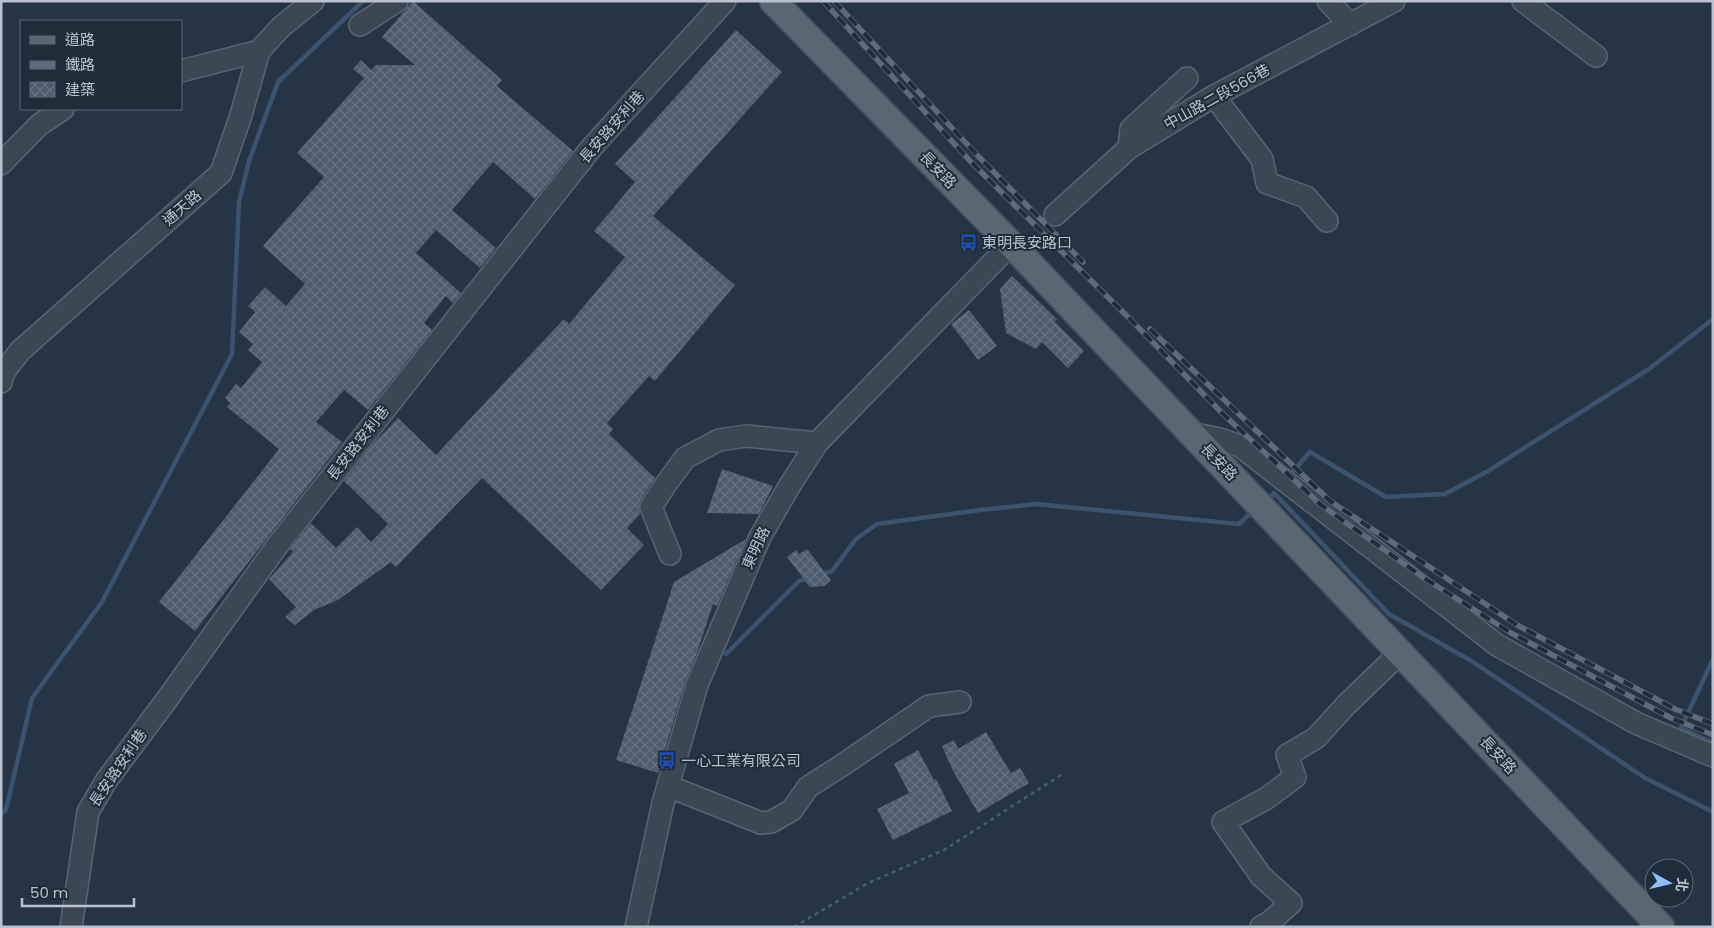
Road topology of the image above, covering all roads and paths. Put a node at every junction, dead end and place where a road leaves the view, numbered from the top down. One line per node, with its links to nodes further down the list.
1 (313, 1): 10 (street, 通天路)
2 (397, 1): 9 (street)
3 (724, 1): 30 (street, 長安路安利巷)
4 (773, 1): 20 (main road, 長安路)
5 (1328, 1): 8 (street)
6 (1394, 1): 8 (street, 中山路二段566巷)
7 (1523, 1): 11 (street)
8 (1350, 25): 14 (street, 中山路二段566巷)
9 (360, 26)
10 (259, 51): 12 (street); 21 (street, 通天路)
11 (1596, 56)
12 (182, 71)
13 (1187, 78): 16 (street)
14 (1214, 96): 16 (street, 中山路二段566巷); 19 (street)
15 (62, 110): 17 (street)
16 (1129, 148): 18 (street, 中山路二段566巷)
17 (1, 164)
18 (1055, 215)
19 (1327, 220)
20 (1011, 244): 22 (main road, 長安路); 23 (street, 東明路)
21 (1, 382)
22 (1190, 433): 25 (main road, 長安路); 27 (street)
23 (817, 443): 24 (street); 29 (street, 東明路)
24 (670, 554)
25 (1401, 652): 33 (street); 34 (main road, 長安路)
26 (960, 702): 29 (street)
27 (1713, 756)
28 (1064, 773): 32 (path)
29 (668, 786): 31 (street, 東明路)
30 (71, 927)
31 (636, 927)
32 (794, 927)
33 (1261, 927)
34 (1661, 927)

